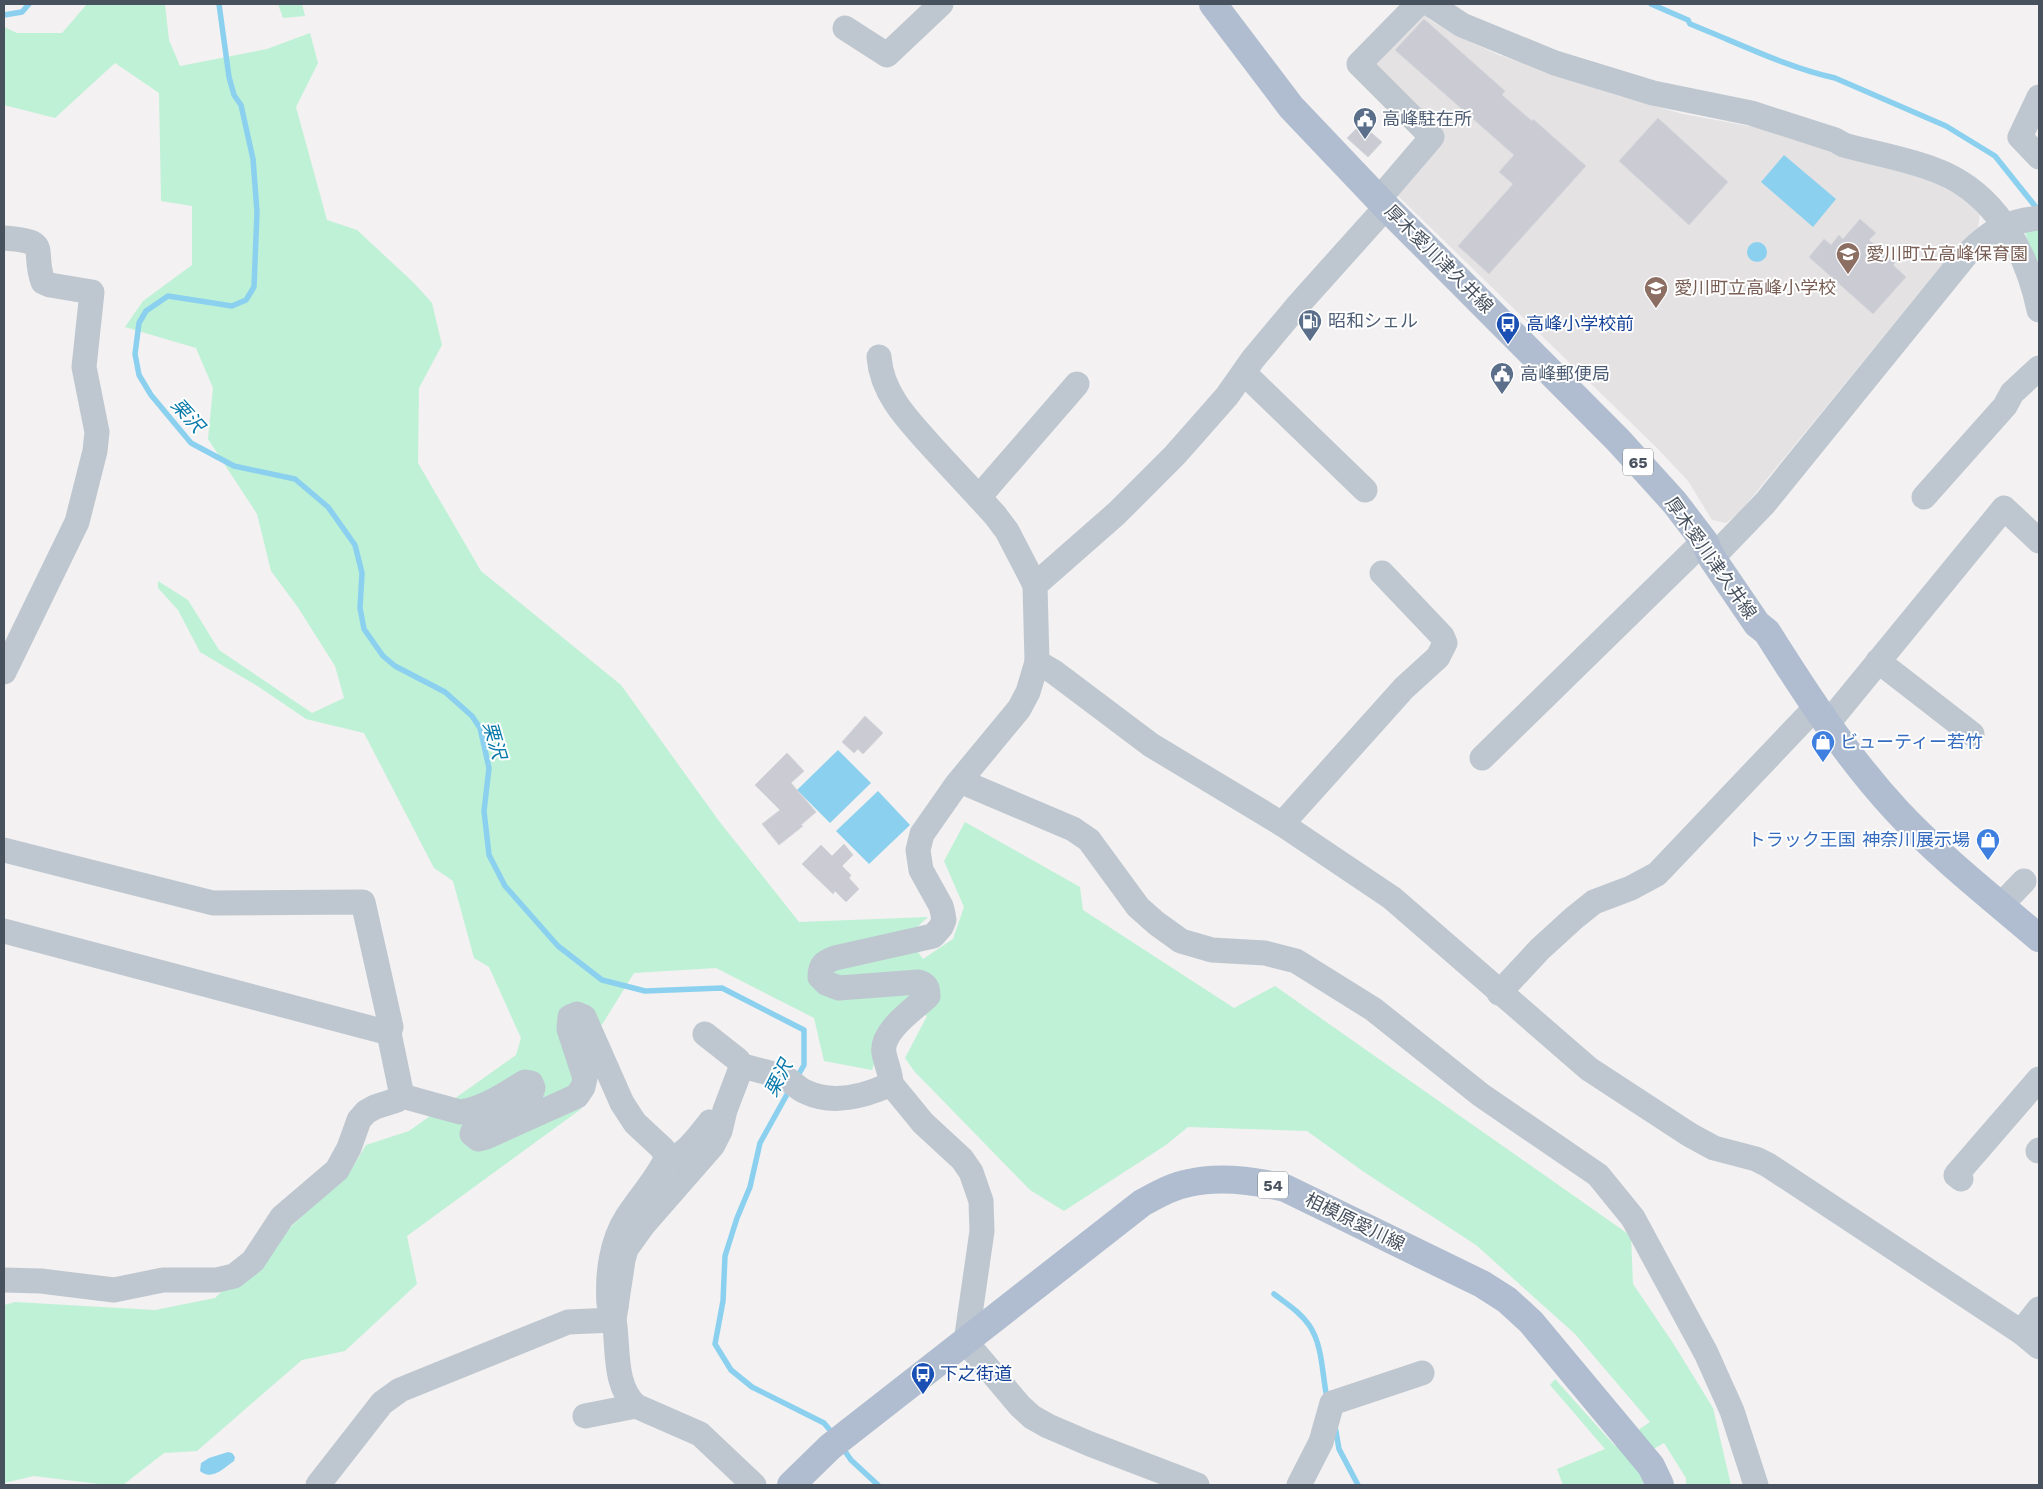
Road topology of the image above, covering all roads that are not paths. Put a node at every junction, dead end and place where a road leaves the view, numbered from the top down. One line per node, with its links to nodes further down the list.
1 (941, 4): 5 (street)
2 (1213, 4): 8 (main road, 厚木愛川津久井線 / 65)
3 (1418, 4): 8 (street)
4 (1430, 4): 10 (street)
5 (845, 28)
6 (2039, 97): 7 (street)
7 (2039, 157)
8 (1382, 203): 15 (street); 21 (main road, 厚木愛川津久井線 / 65)
9 (2039, 218): 10 (street)
10 (2004, 225): 12 (street); 21 (street)
11 (4, 238): 26 (street)
12 (2039, 310)
13 (879, 357): 18 (street)
14 (2039, 368): 19 (street)
15 (1244, 373): 17 (street); 23 (street)
16 (1077, 384): 18 (street)
17 (1365, 490)
18 (979, 497): 23 (street)
19 (1924, 497)
20 (2039, 541): 24 (street)
21 (1708, 550): 27 (main road, 厚木愛川津久井線 / 65); 29 (street)
22 (1382, 573): 31 (street)
23 (1035, 585): 25 (street)
24 (1878, 661): 27 (street); 28 (street)
25 (1036, 662): 30 (street); 31 (street)
26 (4, 672)
27 (1822, 715): 34 (main road, 厚木愛川津久井線 / 65); 37 (street)
28 (1972, 734)
29 (1482, 758)
30 (960, 781): 42 (street); 61 (street)
31 (1282, 824): 37 (street)
32 (4, 850): 38 (street)
33 (2024, 881): 34 (street)
34 (2001, 905): 36 (main road, 厚木愛川津久井線 / 65)
35 (4, 931): 38 (street)
36 (2039, 938)
37 (1499, 993): 50 (street)
38 (390, 1033): 43 (street)
39 (705, 1034): 40 (street)
40 (741, 1068): 42 (street); 44 (street)
41 (2039, 1079): 46 (street)
42 (891, 1084): 51 (street)
43 (402, 1096): 45 (street); 47 (street)
44 (723, 1119): 45 (street); 49 (street)
45 (666, 1159): 49 (street)
46 (1961, 1179)
47 (4, 1280)
48 (2039, 1309): 50 (street)
49 (615, 1313): 53 (street); 55 (street)
50 (2030, 1339)
51 (966, 1342): 57 (main road, 相模原愛川線 / 54); 58 (street); 60 (main road, 相模原愛川線 / 54)
52 (1422, 1373): 59 (street)
53 (636, 1406): 54 (street); 56 (street)
54 (585, 1416)
55 (318, 1485)
56 (754, 1485)
57 (791, 1485)
58 (1198, 1485)
59 (1299, 1485)
60 (1660, 1485)
61 (1756, 1485)

